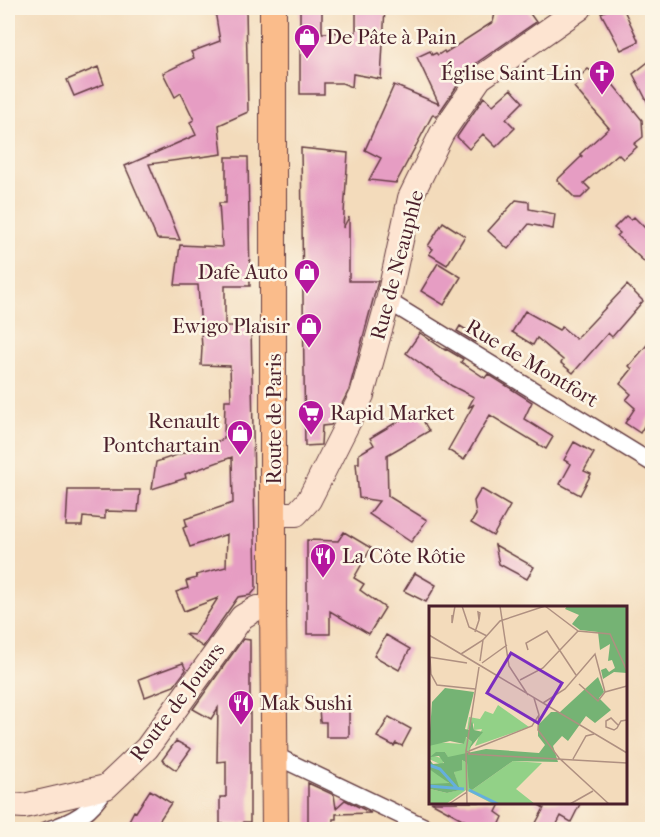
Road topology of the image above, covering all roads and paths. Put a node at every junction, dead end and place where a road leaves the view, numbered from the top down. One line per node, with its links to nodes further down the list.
1 (273, 8): 5 (main road, Route de Paris)
2 (580, 8): 3 (street, Rue de Neauphle)
3 (388, 301): 4 (street, Rue de Montfort); 5 (street, Rue de Neauphle)
4 (651, 459)
5 (274, 514): 6 (main road, Route de Paris)
6 (273, 608): 7 (main road, Route de Paris); 8 (street, Route de Jouars)
7 (274, 754): 11 (main road, Route de Paris); 12 (street)
8 (106, 787): 9 (street); 10 (street)
9 (8, 805)
10 (46, 830)
11 (275, 830)
12 (431, 830)

